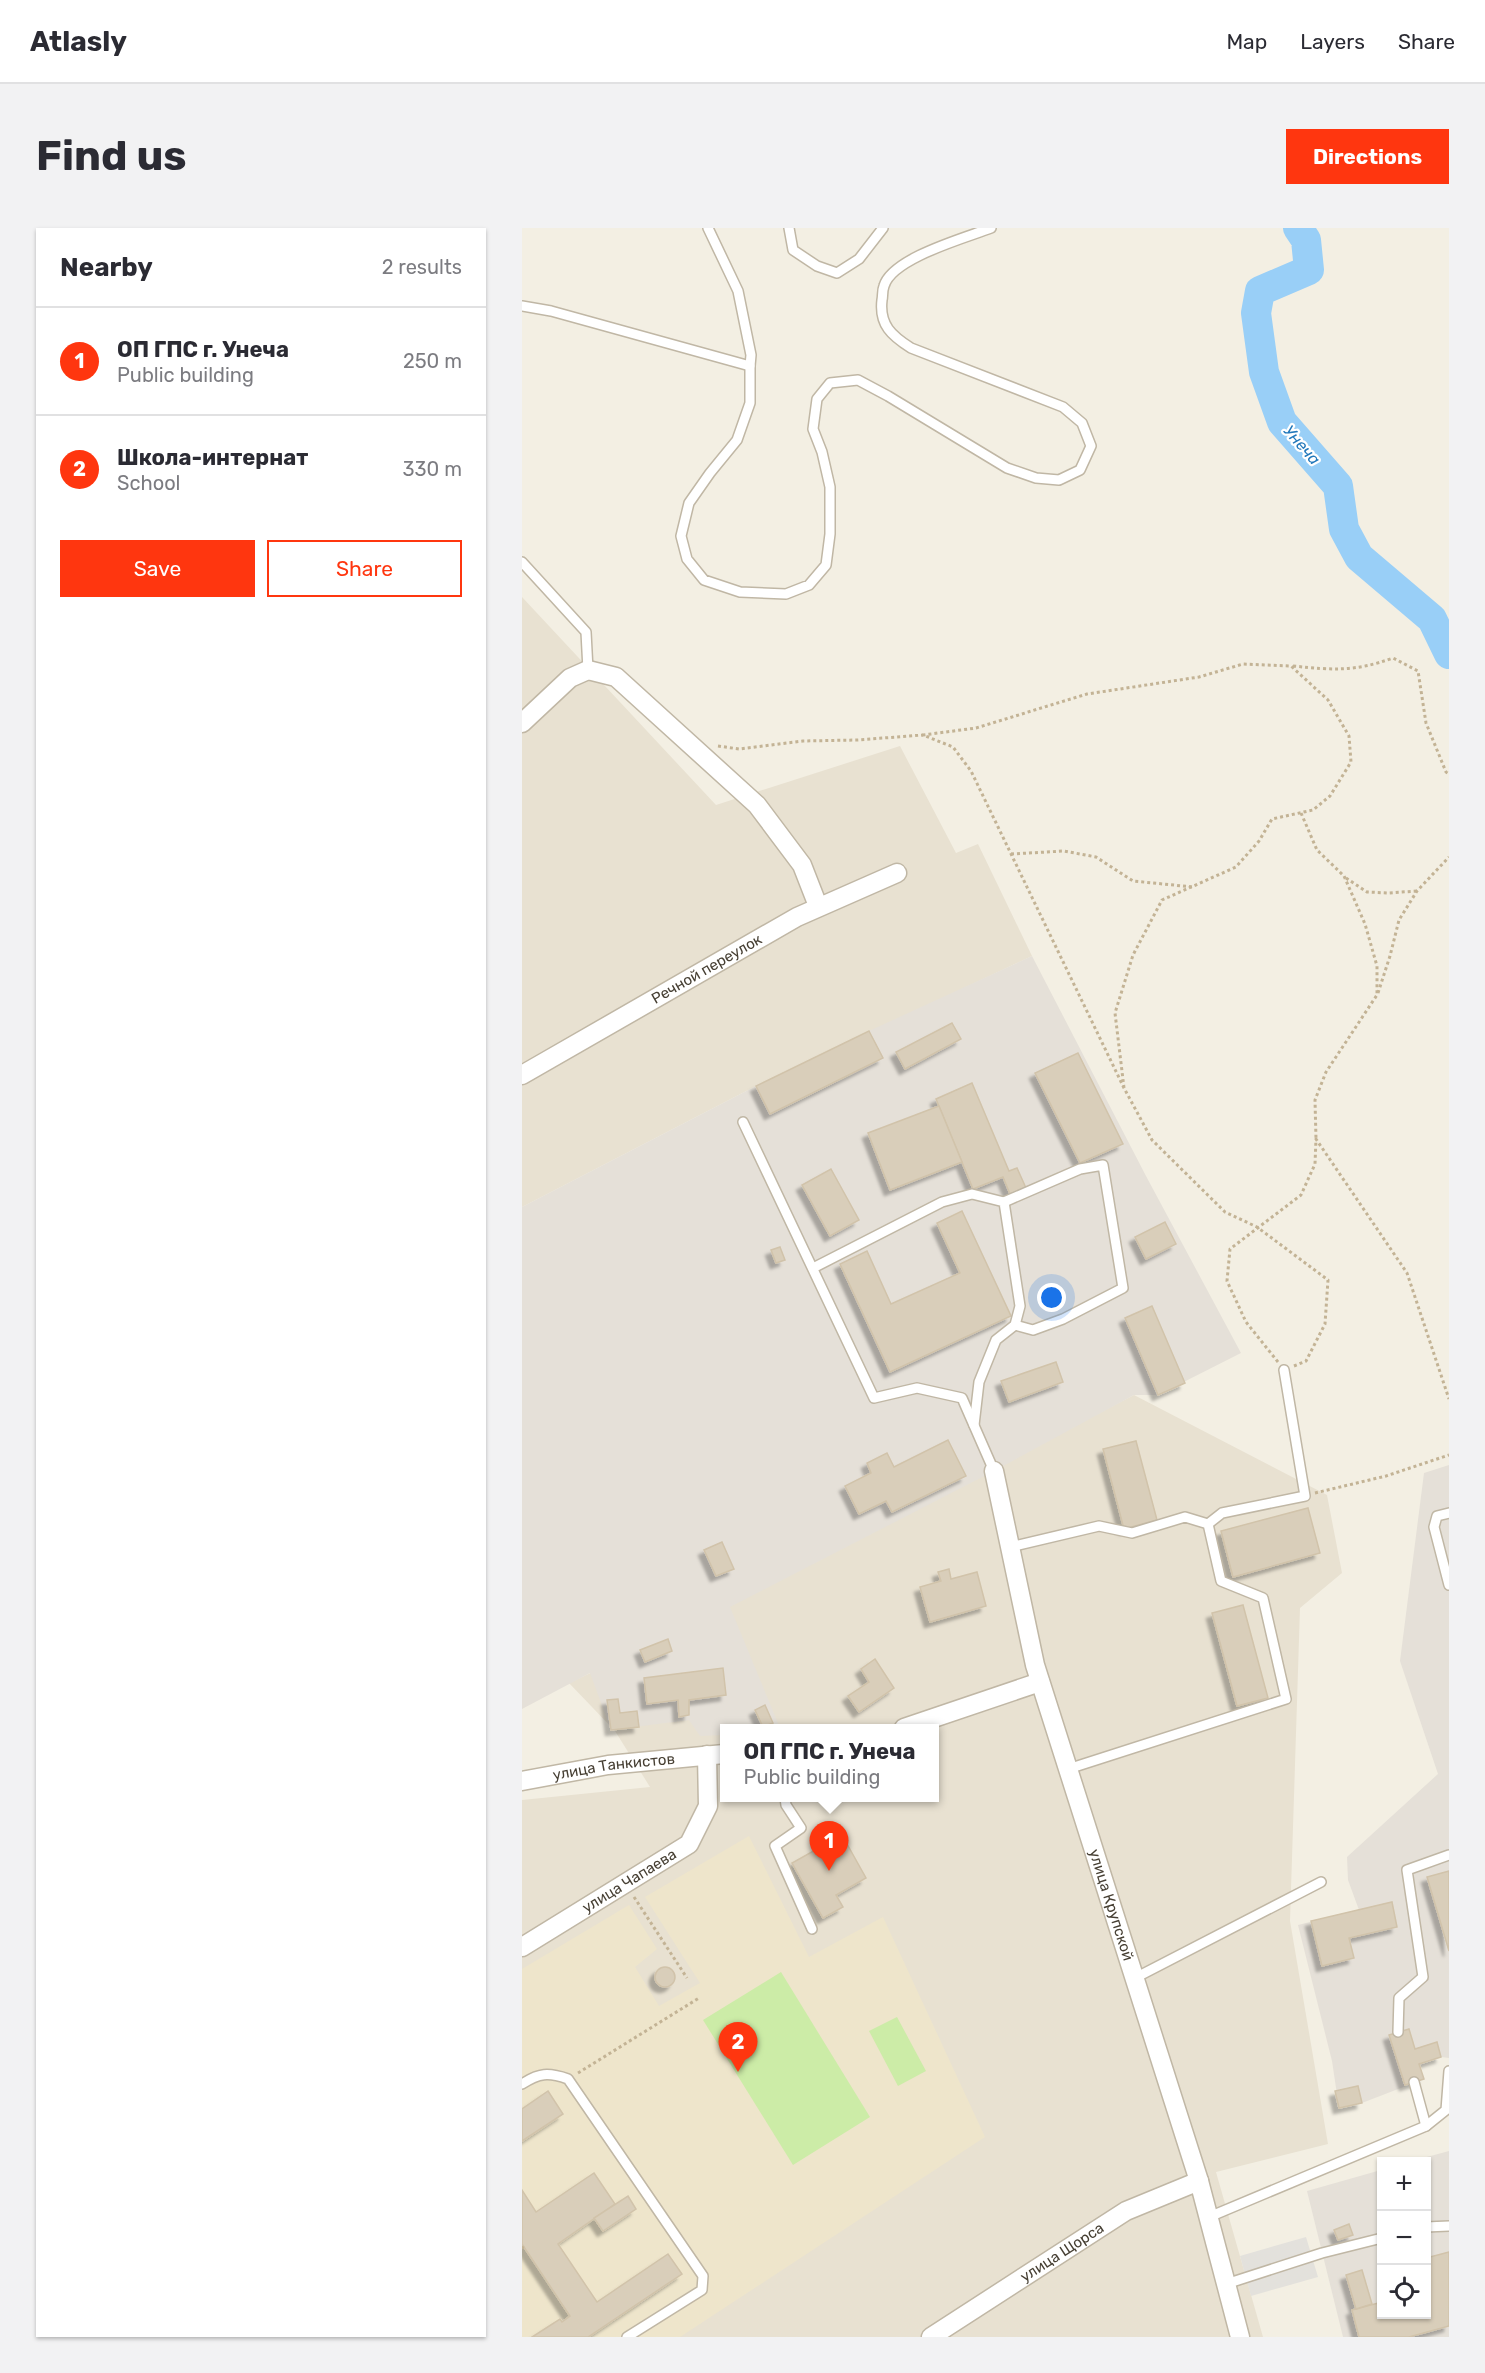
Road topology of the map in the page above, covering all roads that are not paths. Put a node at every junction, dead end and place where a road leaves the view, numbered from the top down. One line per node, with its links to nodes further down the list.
1 (708, 228): 6 (lane)
2 (789, 228): 3 (lane)
3 (883, 228)
4 (991, 228): 6 (lane)
5 (522, 306): 6 (lane)
6 (750, 366)
7 (522, 562): 8 (lane)
8 (588, 670): 9 (street); 11 (street)
9 (522, 723)
10 (897, 873): 11 (street, Речной переулок)
11 (818, 906): 12 (street, Речной переулок)
12 (522, 1075)
13 (743, 1122): 15 (lane)
14 (1005, 1202): 15 (lane); 16 (lane); 16 (lane)
15 (813, 1268): 18 (lane)
16 (1015, 1325): 18 (lane)
17 (1284, 1370): 21 (lane)
18 (974, 1425): 19 (lane)
19 (994, 1471): 22 (street, улица Крупской)
20 (1449, 1513): 23 (lane)
21 (1208, 1524): 22 (lane); 27 (lane)
22 (1010, 1547): 24 (street, улица Крупской)
23 (1449, 1585)
24 (1040, 1682): 25 (street); 27 (street, улица Крупской)
25 (916, 1724)
26 (715, 1754): 28 (street, улица Танкистов); 33 (street, улица Чапаева)
27 (1068, 1769): 34 (street, улица Крупской)
28 (522, 1781)
29 (786, 1802): 32 (lane)
30 (1449, 1855): 35 (lane)
31 (1321, 1882): 34 (lane)
32 (812, 1929)
33 (522, 1947)
34 (1135, 1978): 40 (street, улица Крупской)
35 (1398, 2032)
36 (1449, 2071): 39 (lane)
37 (1414, 2082): 39 (lane)
38 (522, 2084): 46 (lane)
39 (1426, 2126): 41 (lane)
40 (1199, 2181): 41 (street, улица Крупской); 47 (street, улица Щорса)
41 (1209, 2217): 45 (street, улица Крупской)
42 (1449, 2226): 43 (lane)
43 (1431, 2227)
44 (1377, 2239): 45 (lane)
45 (1226, 2284): 48 (street, улица Крупской)
46 (627, 2337)
47 (931, 2337)
48 (1240, 2337)

